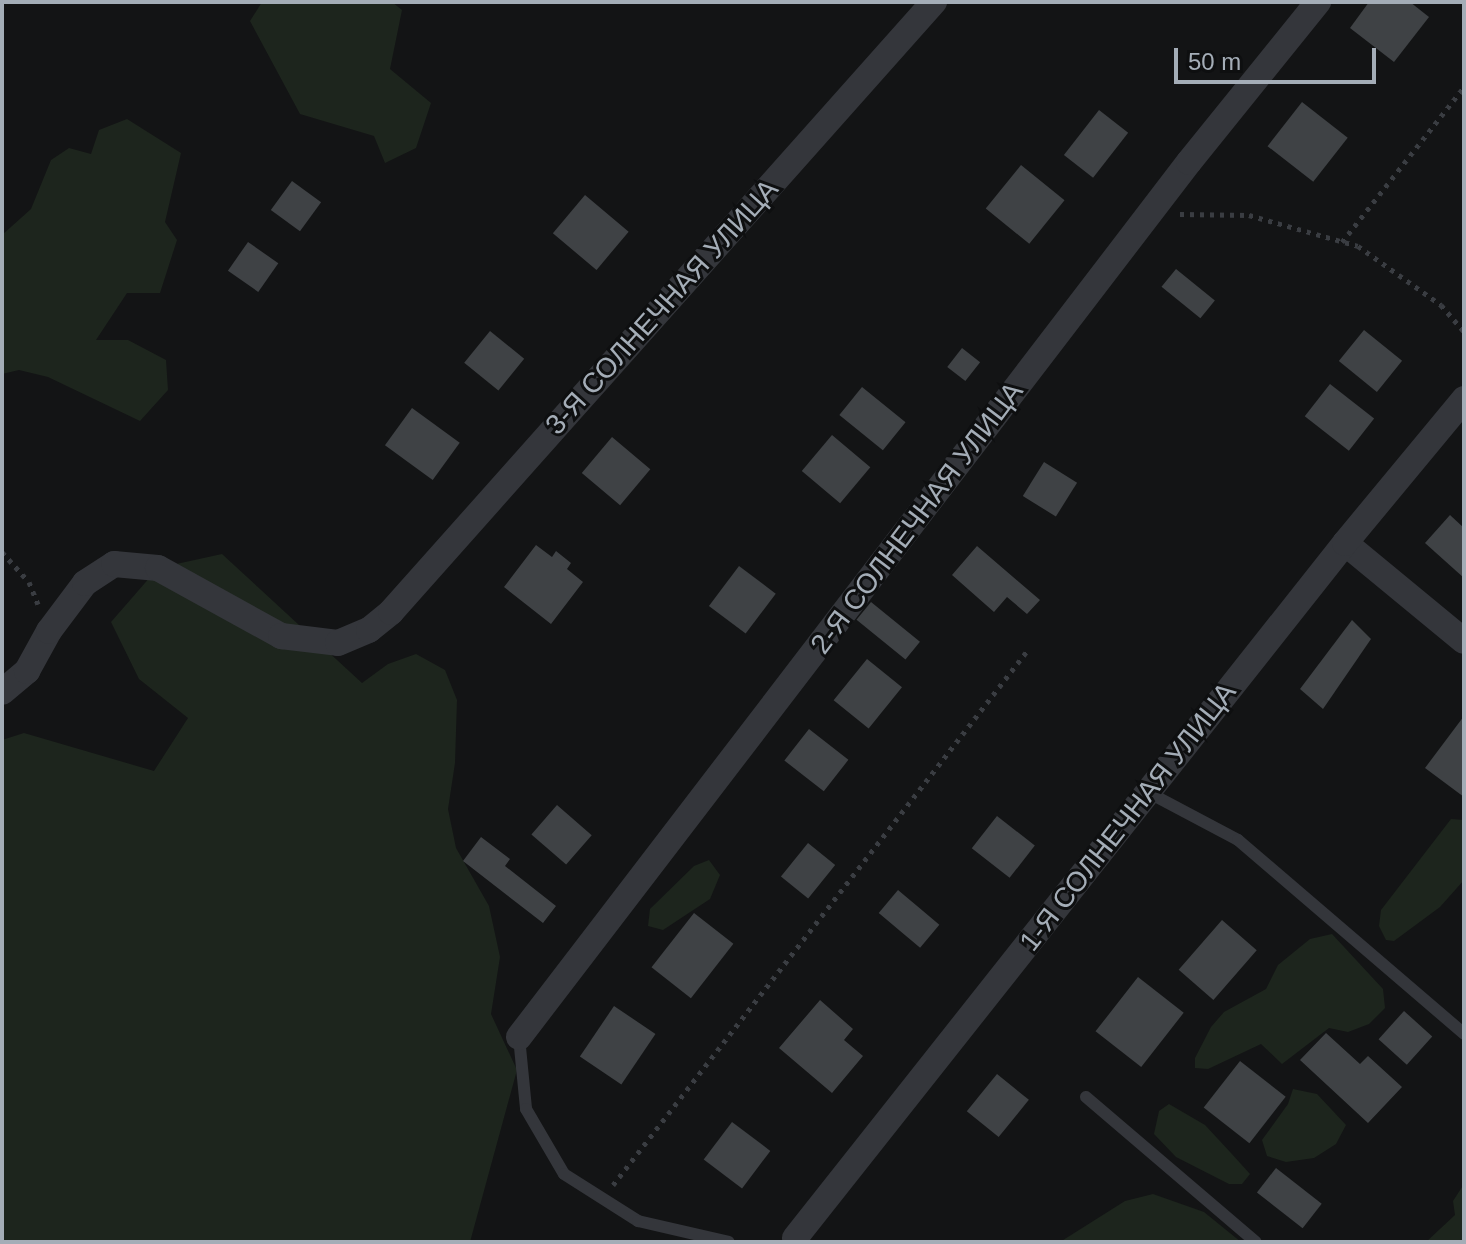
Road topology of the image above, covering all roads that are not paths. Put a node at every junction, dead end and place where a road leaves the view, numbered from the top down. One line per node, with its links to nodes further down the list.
1 (934, 2): 6 (street, 3-Я СОЛНЕЧНАЯ УЛИЦА)
2 (1318, 2): 9 (street, 2-Я СОЛНЕЧНАЯ УЛИЦА)
3 (1464, 399): 4 (street, 1-Я СОЛНЕЧНАЯ УЛИЦА)
4 (1345, 543): 5 (street); 7 (street, 1-Я СОЛНЕЧНАЯ УЛИЦА)
5 (1464, 641)
6 (2, 692)
7 (1146, 795): 8 (lane); 11 (street, 1-Я СОЛНЕЧНАЯ УЛИЦА)
8 (1464, 1034)
9 (519, 1037): 12 (lane)
10 (1086, 1097): 13 (lane)
11 (788, 1240)
12 (729, 1242)
13 (1256, 1242)

